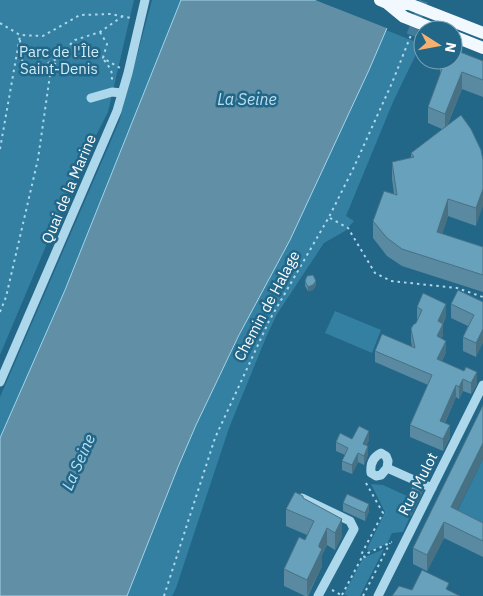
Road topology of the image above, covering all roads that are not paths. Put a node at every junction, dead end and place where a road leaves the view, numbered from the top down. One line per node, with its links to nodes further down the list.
1 (145, 0): 7 (street, Quai de la Marine)
2 (384, 1): 3 (main road); 4 (main road)
3 (413, 20)
4 (483, 33)
5 (463, 40): 6 (main road)
6 (483, 47)
7 (122, 93): 8 (street); 9 (street, Quai de la Marine)
8 (91, 98)
9 (0, 382)
10 (483, 385): 12 (street, Rue Mulot)
11 (386, 468): 11 (street); 12 (street)
12 (432, 488): 15 (street, Rue Mulot)
13 (302, 498): 14 (street)
14 (318, 596)
15 (378, 596)

